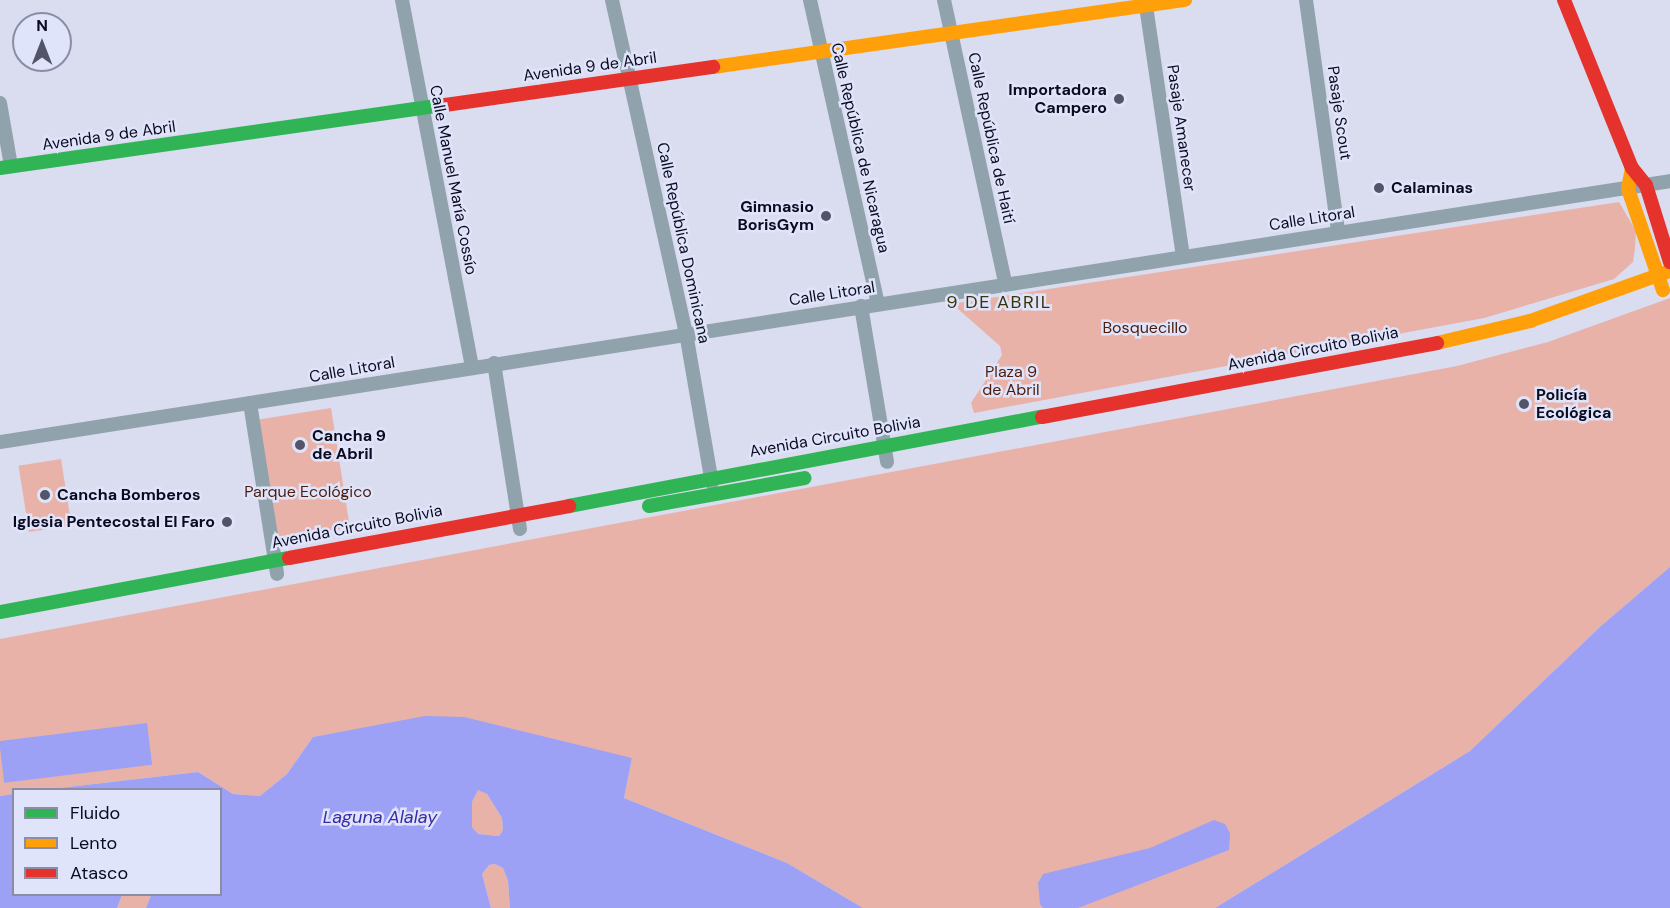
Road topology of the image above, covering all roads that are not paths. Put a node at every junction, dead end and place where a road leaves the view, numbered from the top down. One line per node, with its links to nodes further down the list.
1 (402, 0): 13 (street, Calle Manuel María Cossío)
2 (612, 0): 11 (street, Calle República Dominicana)
3 (810, 0): 10 (street, Calle República de Nicaragua)
4 (944, 0): 9 (street, Calle República de Haití)
5 (1185, 0): 8 (main road, Avenida 9 de Abril)
6 (1306, 0): 19 (street, Pasaje Scout)
7 (1564, 0): 15 (main road)
8 (1146, 6): 9 (main road, Avenida 9 de Abril); 20 (street, Pasaje Amanecer)
9 (951, 33): 10 (main road, Avenida 9 de Abril); 23 (street, Calle República de Haití)
10 (822, 51): 11 (main road, Avenida 9 de Abril); 26 (street, Calle República de Nicaragua)
11 (629, 78): 13 (main road, Avenida 9 de Abril); 29 (street, Calle República Dominicana)
12 (0, 103): 14 (street)
13 (423, 106): 14 (main road, Avenida 9 de Abril); 33 (street, Calle Manuel María Cossío)
14 (6, 167)
15 (1632, 168): 17 (main road); 18 (main road)
16 (1670, 182): 17 (street, Calle Litoral)
17 (1646, 185): 18 (street, Calle Litoral); 21 (main road)
18 (1628, 189): 19 (street, Calle Litoral); 22 (main road)
19 (1338, 231): 20 (street, Calle Litoral)
20 (1183, 256): 23 (street, Calle Litoral)
21 (1670, 262)
22 (1664, 274): 24 (main road); 37 (main road, Avenida Circuito Bolivia)
23 (1005, 283): 26 (street, Calle Litoral)
24 (1666, 289): 25 (main road)
25 (1646, 296)
26 (878, 303): 28 (street, Calle Litoral)
27 (1627, 303): 30 (main road)
28 (861, 306): 29 (street, Calle Litoral); 37 (street)
29 (686, 333): 32 (street, Calle Litoral); 40 (street, Calle República Dominicana)
30 (1460, 353)
31 (1445, 357): 34 (main road, Avenida Circuito Bolivia)
32 (494, 363): 33 (street, Calle Litoral); 42 (street)
33 (472, 367): 35 (street, Calle Litoral)
34 (1248, 394)
35 (250, 403): 36 (street, Calle Litoral); 44 (street)
36 (0, 442)
37 (884, 446): 38 (street); 40 (main road, Avenida Circuito Bolivia)
38 (887, 462)
39 (818, 475): 41 (main road, Avenida Circuito Bolivia)
40 (711, 477): 41 (street, Calle República Dominicana); 42 (main road, Avenida Circuito Bolivia)
41 (714, 495): 43 (main road, Avenida Circuito Bolivia)
42 (518, 513): 43 (street); 44 (main road, Avenida Circuito Bolivia)
43 (520, 529): 44 (main road, Avenida Circuito Bolivia)
44 (276, 567): 45 (main road, Avenida Circuito Bolivia); 46 (main road, Avenida Circuito Bolivia)
45 (0, 612)
46 (0, 627)

